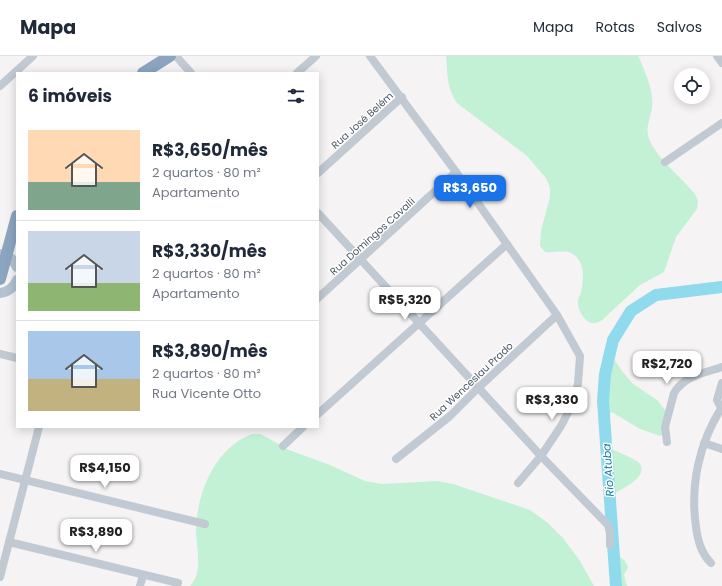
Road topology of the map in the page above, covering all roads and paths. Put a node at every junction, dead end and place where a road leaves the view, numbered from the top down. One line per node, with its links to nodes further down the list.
1 (33, 56): 11 (street)
2 (170, 56): 8 (highway)
3 (176, 56): 9 (street)
4 (316, 56): 10 (street)
5 (370, 56): 12 (street)
6 (717, 56): 7 (street)
7 (722, 63)
8 (145, 72)
9 (191, 72)
10 (298, 72)
11 (0, 86)
12 (402, 97): 15 (street, Rua José Belém); 16 (street)
13 (722, 123): 14 (street)
14 (665, 162)
15 (319, 172)
16 (456, 172): 19 (street); 21 (street, Rua Domingos Cavalli)
17 (319, 214): 21 (street)
18 (16, 219): 20 (highway)
19 (507, 244): 27 (street); 28 (street)
20 (2, 253): 22 (main road); 23 (highway)
21 (362, 259): 26 (street, Rua Domingos Cavalli); 28 (street)
22 (16, 265)
23 (0, 279)
24 (16, 282): 25 (main road)
25 (0, 293)
26 (319, 297)
27 (557, 315): 33 (street, Rua Wenceslau Prado); 42 (street)
28 (419, 322): 33 (street); 35 (street)
29 (0, 354): 30 (street)
30 (16, 358)
31 (722, 367): 38 (street)
32 (722, 383): 34 (street)
33 (478, 388): 42 (street); 43 (street, Rua Wenceslau Prado)
34 (722, 408): 39 (street)
35 (319, 413)
36 (39, 428): 45 (street)
37 (302, 428): 40 (street)
38 (667, 442)
39 (704, 443): 41 (street); 50 (street)
40 (283, 446)
41 (722, 449)
42 (541, 456): 46 (street); 49 (street)
43 (396, 459)
44 (0, 474): 45 (street)
45 (24, 480): 47 (street); 48 (street)
46 (518, 482)
47 (205, 524)
48 (9, 542): 51 (street); 52 (street)
49 (610, 545)
50 (710, 563)
51 (143, 575): 53 (street); 54 (street)
52 (0, 576)
53 (178, 583)
54 (140, 586)

